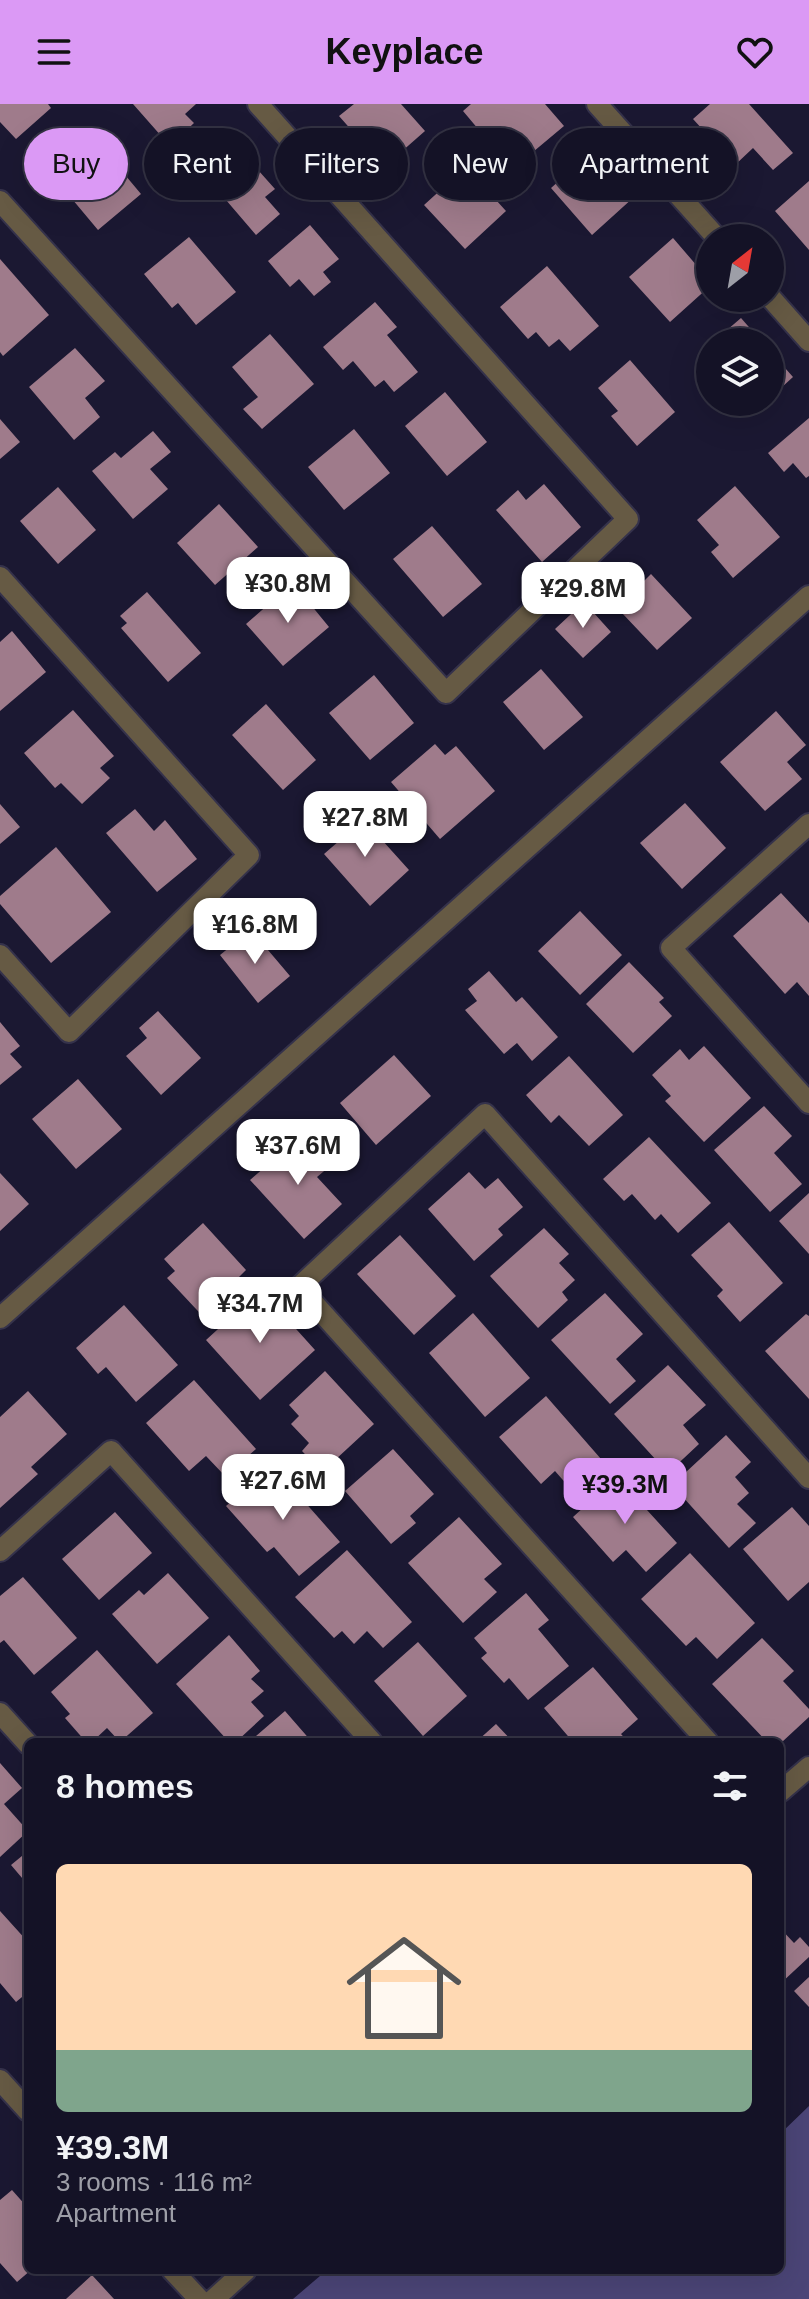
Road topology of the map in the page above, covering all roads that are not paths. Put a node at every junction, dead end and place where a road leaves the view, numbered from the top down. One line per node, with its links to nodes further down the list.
1 (258, 104): 3 (street)
2 (597, 104): 4 (street)
3 (0, 201)
4 (704, 224)
5 (783, 312): 6 (street)
6 (809, 341)
7 (0, 577): 10 (street)
8 (809, 596): 12 (street)
9 (809, 824): 11 (street)
10 (0, 955)
11 (809, 1103)
12 (0, 1318)
13 (809, 1478): 17 (street)
14 (0, 1551): 16 (street)
15 (0, 1713): 18 (street)
16 (368, 1738)
17 (704, 1738)
18 (24, 1740)
19 (809, 1767): 20 (street)
20 (784, 1789)
21 (0, 2080): 22 (street)
22 (24, 2107)
23 (176, 2274): 25 (street)
24 (242, 2274): 26 (street)
25 (199, 2299)
26 (214, 2299)

